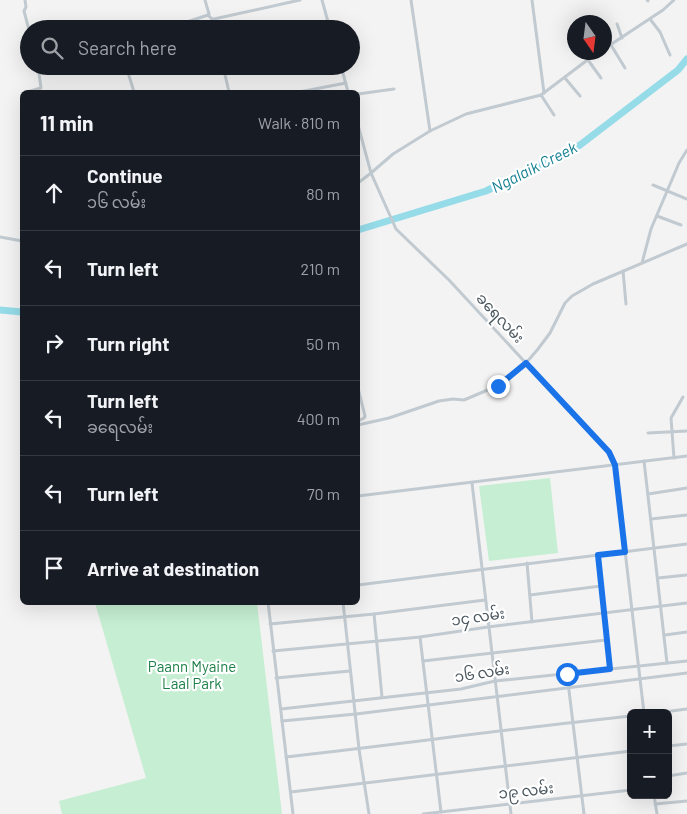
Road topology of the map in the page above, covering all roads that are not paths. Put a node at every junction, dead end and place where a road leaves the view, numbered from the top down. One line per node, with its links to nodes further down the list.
1 (25, 0): 11 (street)
2 (205, 0): 8 (street)
3 (300, 0): 9 (street)
4 (322, 0): 13 (street)
5 (411, 0): 38 (street)
6 (532, 0): 35 (street)
7 (674, 0): 10 (street)
8 (209, 14): 9 (street); 12 (street)
9 (212, 19)
10 (650, 19): 15 (street); 18 (street)
11 (26, 20)
12 (191, 20)
13 (328, 20)
14 (617, 24): 15 (street)
15 (622, 38): 16 (street)
16 (612, 44)
17 (612, 47): 20 (street)
18 (670, 55)
19 (588, 60): 25 (street); 26 (street)
20 (625, 68)
21 (39, 75): 28 (street)
22 (129, 75): 29 (street)
23 (225, 75): 30 (street)
24 (344, 75): 27 (street)
25 (565, 78): 35 (street); 36 (street)
26 (601, 78)
27 (346, 83): 31 (street); 32 (street)
28 (38, 90)
29 (133, 90)
30 (229, 90)
31 (309, 90)
32 (348, 90)
33 (394, 90): 34 (street)
34 (360, 94)
35 (542, 94): 37 (street); 38 (street)
36 (580, 96)
37 (554, 115)
38 (430, 131): 41 (street)
39 (360, 132): 41 (street)
40 (687, 150): 44 (street)
41 (371, 173): 42 (street); 54 (street, ခရေလမ်း)
42 (360, 181)
43 (653, 185): 44 (street)
44 (668, 191): 45 (street); 46 (street)
45 (687, 199)
46 (656, 216): 47 (street); 51 (street)
47 (681, 225)
48 (0, 237): 49 (street)
49 (20, 241)
50 (687, 244): 51 (street)
51 (642, 264): 52 (street)
52 (623, 271): 53 (street); 54 (street)
53 (626, 304)
54 (526, 363): 58 (street); 65 (street, ခရေလမ်း)
55 (360, 396): 57 (street)
56 (683, 397): 59 (street)
57 (360, 420)
58 (360, 422)
59 (672, 431): 60 (street); 61 (street); 63 (street)
60 (687, 431)
61 (648, 433)
62 (687, 456): 63 (street)
63 (674, 458): 64 (street)
64 (644, 461): 65 (street); 68 (street)
65 (615, 465): 66 (street); 74 (street, ခရေလမ်း)
66 (472, 483): 69 (street); 77 (street)
67 (687, 488): 68 (street)
68 (648, 494): 71 (street)
69 (360, 496)
70 (687, 515): 71 (street)
71 (651, 519): 73 (street)
72 (687, 544): 73 (street)
73 (654, 548): 74 (street); 79 (street)
74 (625, 552): 75 (street); 88 (street, ခရေလမ်း)
75 (598, 555): 76 (street); 81 (street)
76 (527, 563): 77 (street); 82 (street)
77 (482, 569): 80 (street); 83 (street)
78 (687, 575): 79 (street)
79 (658, 578): 87 (street)
80 (360, 586)
81 (601, 586): 82 (street); 89 (street)
82 (530, 595): 92 (street)
83 (486, 600): 90 (street); 94 (street)
84 (687, 603): 87 (street, ၁၄ လမ်း)
85 (268, 605): 93 (street)
86 (343, 605): 91 (street)
87 (661, 606): 88 (street, ၁၄ လမ်း); 96 (street)
88 (632, 610): 89 (street, ၁၄ လမ်း); 106 (street, ခရေလမ်း)
89 (604, 613): 92 (street, ၁၄ လမ်း); 98 (street)
90 (374, 614): 91 (street); 99 (street)
91 (345, 616): 93 (street); 100 (street)
92 (532, 622): 94 (street, ၁၄ လမ်း)
93 (270, 624): 101 (street)
94 (488, 626): 97 (street, ၁၄ လမ်း); 102 (street)
95 (687, 632): 96 (street)
96 (664, 635): 105 (street)
97 (420, 637): 99 (street, ၁၄ လမ်း); 103 (street)
98 (606, 640): 102 (street); 107 (street)
99 (376, 641): 100 (street, ၁၄ လမ်း); 117 (street)
100 (348, 643): 101 (street, ၁၄ လမ်း); 108 (street)
101 (273, 651): 111 (street)
102 (492, 653): 103 (street); 113 (street)
103 (423, 661): 115 (street)
104 (687, 661): 105 (street, ၁၆ လမ်း)
105 (667, 663): 106 (street, ၁၆ လမ်း)
106 (638, 666): 107 (street, ၁၆ လမ်း); 112 (street, ခရေလမ်း)
107 (610, 669): 110 (street, ၁၆ လမ်း)
108 (350, 671): 111 (street); 118 (street)
109 (687, 673): 112 (street)
110 (567, 674): 113 (street, ၁၆ လမ်း); 114 (street)
111 (276, 678): 120 (street)
112 (640, 679): 114 (street); 121 (street, ခရေလမ်း)
113 (495, 681): 115 (street, ၁၆ လမ်း); 116 (street)
114 (569, 687): 116 (street); 127 (street)
115 (426, 693): 117 (street, ၁၆ လမ်း); 119 (street)
116 (497, 696): 119 (street); 128 (street)
117 (382, 697): 118 (street, ၁၆ လမ်း)
118 (354, 701): 120 (street, ၁၆ လမ်း); 124 (street)
119 (427, 706): 124 (street); 129 (street)
120 (281, 709): 126 (street)
121 (644, 709)
122 (687, 709): 123 (street)
123 (672, 711)
124 (356, 714): 126 (street); 132 (street)
125 (627, 716): 127 (street)
126 (282, 721): 134 (street)
127 (572, 722): 128 (street); 135 (street)
128 (501, 730): 129 (street); 136 (street)
129 (431, 740): 132 (street); 138 (street)
130 (687, 744): 131 (street)
131 (672, 746)
132 (359, 749): 134 (street); 140 (street)
133 (627, 751): 135 (street)
134 (286, 757): 142 (street)
135 (576, 757): 136 (street); 143 (street)
136 (505, 765): 138 (street); 146 (street)
137 (687, 774): 139 (street)
138 (436, 775): 140 (street); 148 (street)
139 (672, 776)
140 (365, 783): 142 (street); 150 (street)
141 (627, 790): 143 (street, ၁၉ လမ်း)
142 (291, 792): 149 (street)
143 (582, 796): 146 (street, ၁၉ လမ်း); 153 (street)
144 (654, 799): 147 (street)
145 (687, 800): 147 (street)
146 (510, 804): 148 (street, ၁၉ လမ်း); 152 (street)
147 (655, 804): 154 (street)
148 (441, 813): 151 (street, ၁၉ လမ်း)
149 (293, 814)
150 (369, 814)
151 (423, 814)
152 (511, 814)
153 (584, 814)
154 (657, 814)

